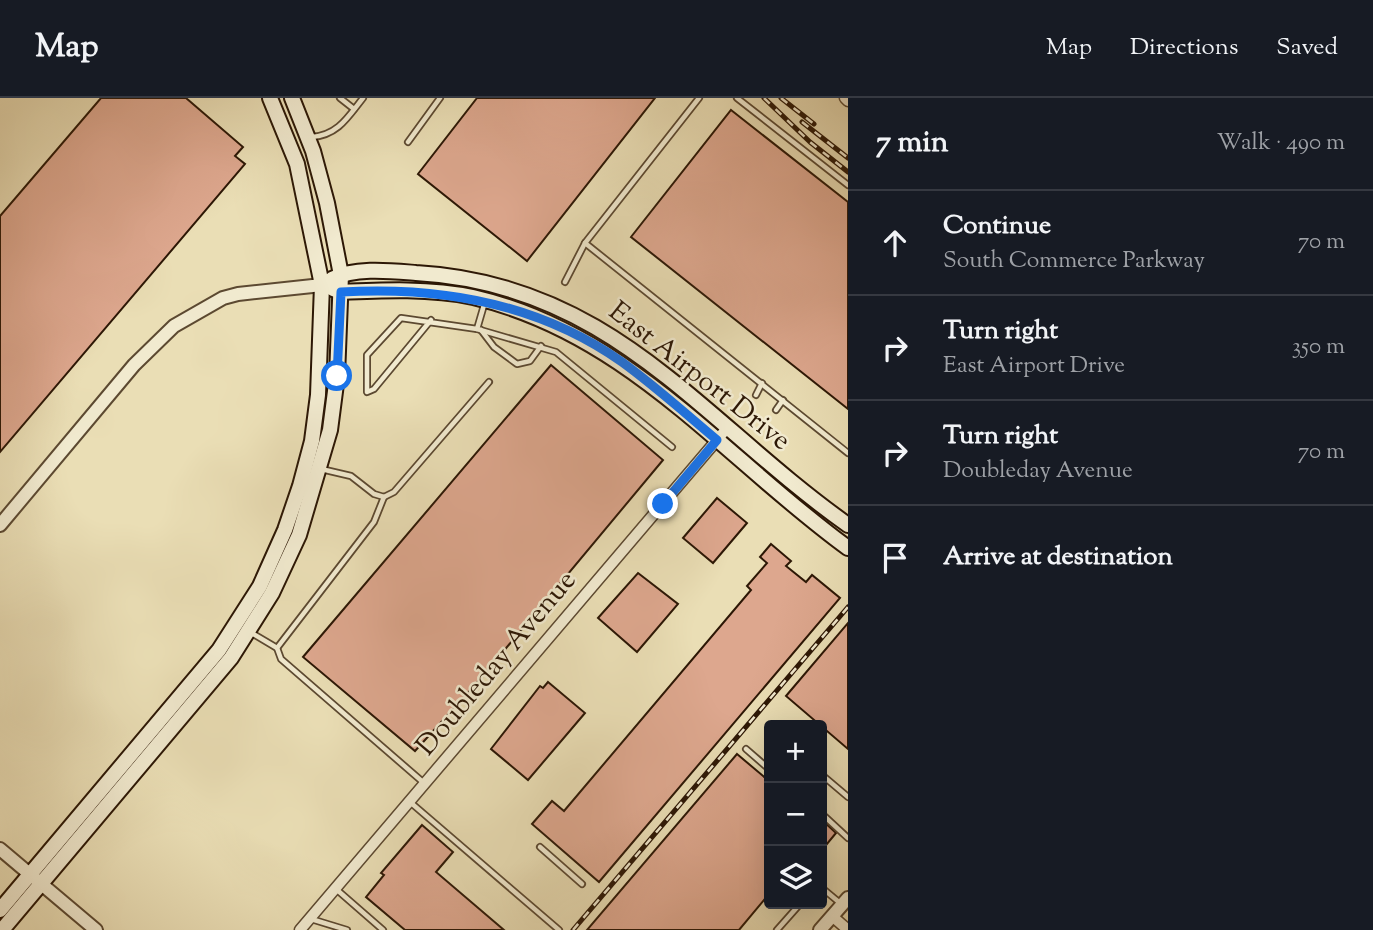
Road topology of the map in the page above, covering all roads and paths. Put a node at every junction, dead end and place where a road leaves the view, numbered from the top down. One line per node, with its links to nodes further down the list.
1 (270, 98): 15 (main road)
2 (292, 98): 9 (main road)
3 (340, 98): 8 (lane)
4 (363, 98): 8 (lane)
5 (440, 98): 10 (lane)
6 (699, 98): 12 (lane)
7 (737, 98): 11 (lane)
8 (354, 109): 9 (lane)
9 (308, 138): 13 (main road)
10 (408, 142)
11 (848, 185)
12 (584, 243): 14 (lane); 22 (lane)
13 (341, 275): 15 (main road, East Airport Drive); 16 (main road); 26 (main road, East Airport Drive)
14 (565, 282)
15 (322, 285): 16 (main road, East Airport Drive); 32 (street); 47 (main road)
16 (341, 292): 17 (main road, East Airport Drive); 30 (main road)
17 (485, 301): 19 (lane); 27 (main road, East Airport Drive)
18 (431, 320): 18 (lane); 19 (lane)
19 (479, 329): 20 (lane); 20 (lane)
20 (541, 346): 28 (lane)
21 (489, 382): 31 (lane)
22 (762, 383): 23 (lane); 24 (lane)
23 (756, 395)
24 (783, 400): 25 (lane); 29 (lane)
25 (776, 410)
26 (728, 428): 27 (street, Doubleday Avenue); 33 (main road, East Airport Drive)
27 (717, 440): 34 (main road, East Airport Drive); 40 (street, Doubleday Avenue)
28 (672, 447)
29 (848, 453)
30 (320, 469): 31 (lane); 35 (main road)
31 (384, 497): 36 (lane)
32 (0, 525)
33 (848, 525)
34 (848, 548)
35 (249, 631): 36 (lane); 47 (main road)
36 (277, 648): 40 (lane)
37 (746, 749): 38 (lane)
38 (764, 765)
39 (827, 779): 41 (lane)
40 (425, 783): 42 (street, Doubleday Avenue)
41 (848, 797)
42 (410, 802): 49 (street, Doubleday Avenue); 61 (lane)
43 (827, 819): 44 (lane)
44 (848, 838)
45 (540, 848): 48 (lane)
46 (0, 849): 47 (street)
47 (36, 879): 53 (main road); 56 (main road); 57 (street)
48 (582, 884)
49 (335, 889): 55 (street, Doubleday Avenue); 60 (lane)
50 (827, 890): 51 (lane)
51 (845, 901): 54 (street)
52 (796, 909): 62 (lane)
53 (0, 910)
54 (832, 916): 63 (street); 64 (street)
55 (310, 918): 58 (street, Doubleday Avenue); 59 (lane)
56 (2, 930)
57 (96, 930)
58 (300, 930)
59 (346, 930)
60 (383, 930)
61 (559, 930)
62 (777, 930)
63 (820, 930)
64 (848, 930)

